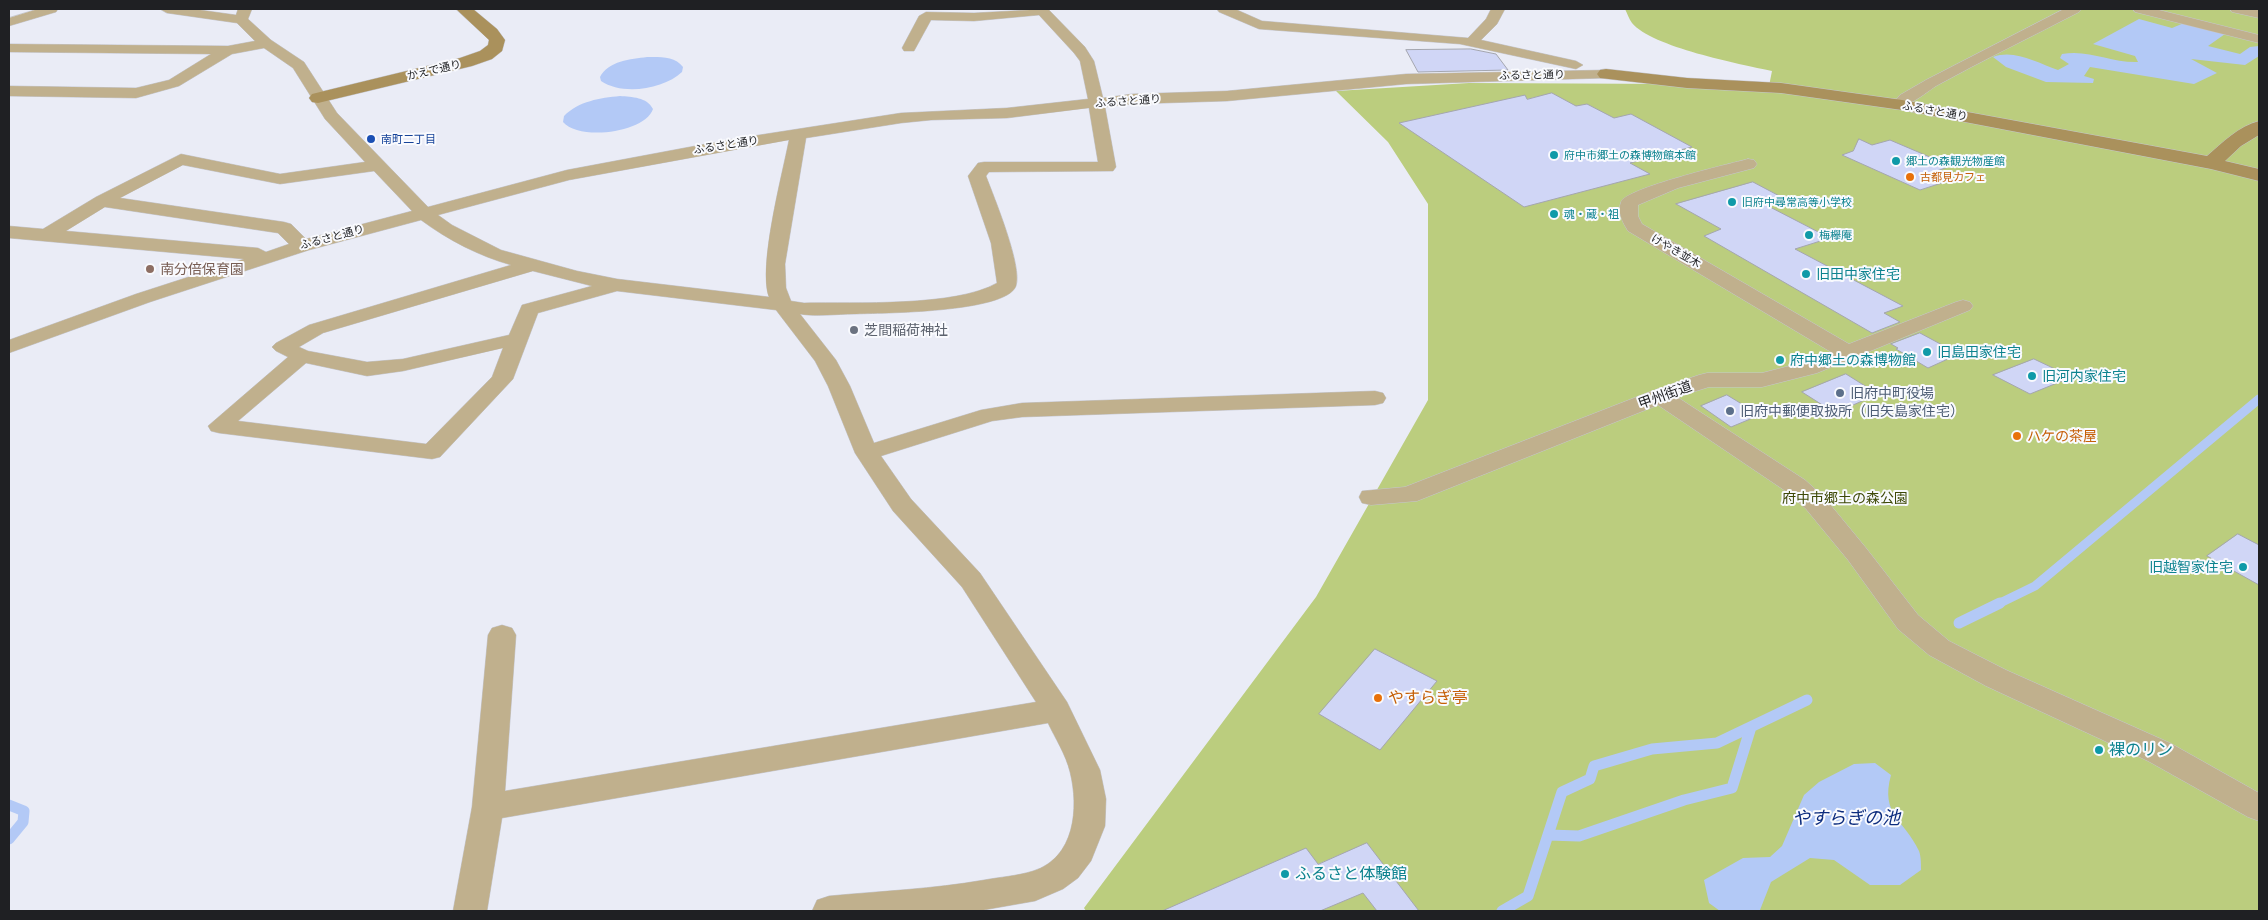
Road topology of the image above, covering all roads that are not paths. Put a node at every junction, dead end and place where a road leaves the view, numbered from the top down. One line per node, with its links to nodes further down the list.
1 (51, 9): 12 (street)
2 (167, 9): 11 (street)
3 (464, 9): 21 (street, かえで通り)
4 (1224, 9): 15 (street)
5 (1498, 9): 15 (street)
6 (2074, 9): 23 (street)
7 (2140, 9): 13 (street)
8 (2237, 9): 10 (street)
9 (1042, 10): 17 (street); 22 (street)
10 (2259, 14)
11 (243, 15): 14 (street)
12 (9, 22)
13 (2259, 39)
14 (266, 43): 18 (street); 21 (street)
15 (1471, 43): 19 (street)
16 (9, 48): 18 (street)
17 (909, 48)
18 (228, 50): 20 (street)
19 (1606, 74): 22 (street, ふるさと通り); 27 (street, ふるさと通り)
20 (9, 91)
21 (318, 98): 28 (street)
22 (1095, 102): 25 (street, ふるさと通り); 38 (street)
23 (1902, 102)
24 (2259, 127): 27 (street)
25 (798, 134): 31 (street, ふるさと通り); 38 (street)
26 (1748, 164): 42 (street, けやき並木)
27 (2211, 164): 29 (street, ふるさと通り)
28 (377, 165): 30 (street); 31 (street)
29 (2259, 175)
30 (102, 201): 33 (street); 34 (street)
31 (424, 213): 34 (street, ふるさと通り); 36 (street)
32 (9, 232): 33 (street)
33 (47, 235): 35 (street)
34 (302, 246): 35 (street, ふるさと通り)
35 (269, 256): 41 (street, ふるさと通り)
36 (531, 265): 37 (street); 43 (street)
37 (617, 285): 38 (street); 40 (street)
38 (783, 306): 46 (street)
39 (1963, 306): 42 (street, 甲州街道)
40 (517, 339): 43 (street); 43 (street)
41 (9, 347)
42 (1847, 352): 44 (street, 甲州街道)
43 (302, 356)
44 (1660, 396): 47 (street, 甲州街道); 51 (street)
45 (1375, 398): 46 (street)
46 (867, 453): 49 (street)
47 (1370, 497)
48 (502, 635): 50 (street)
49 (1057, 710): 50 (street); 53 (street)
50 (488, 807): 52 (street)
51 (2259, 808)
52 (470, 911)
53 (829, 911)

